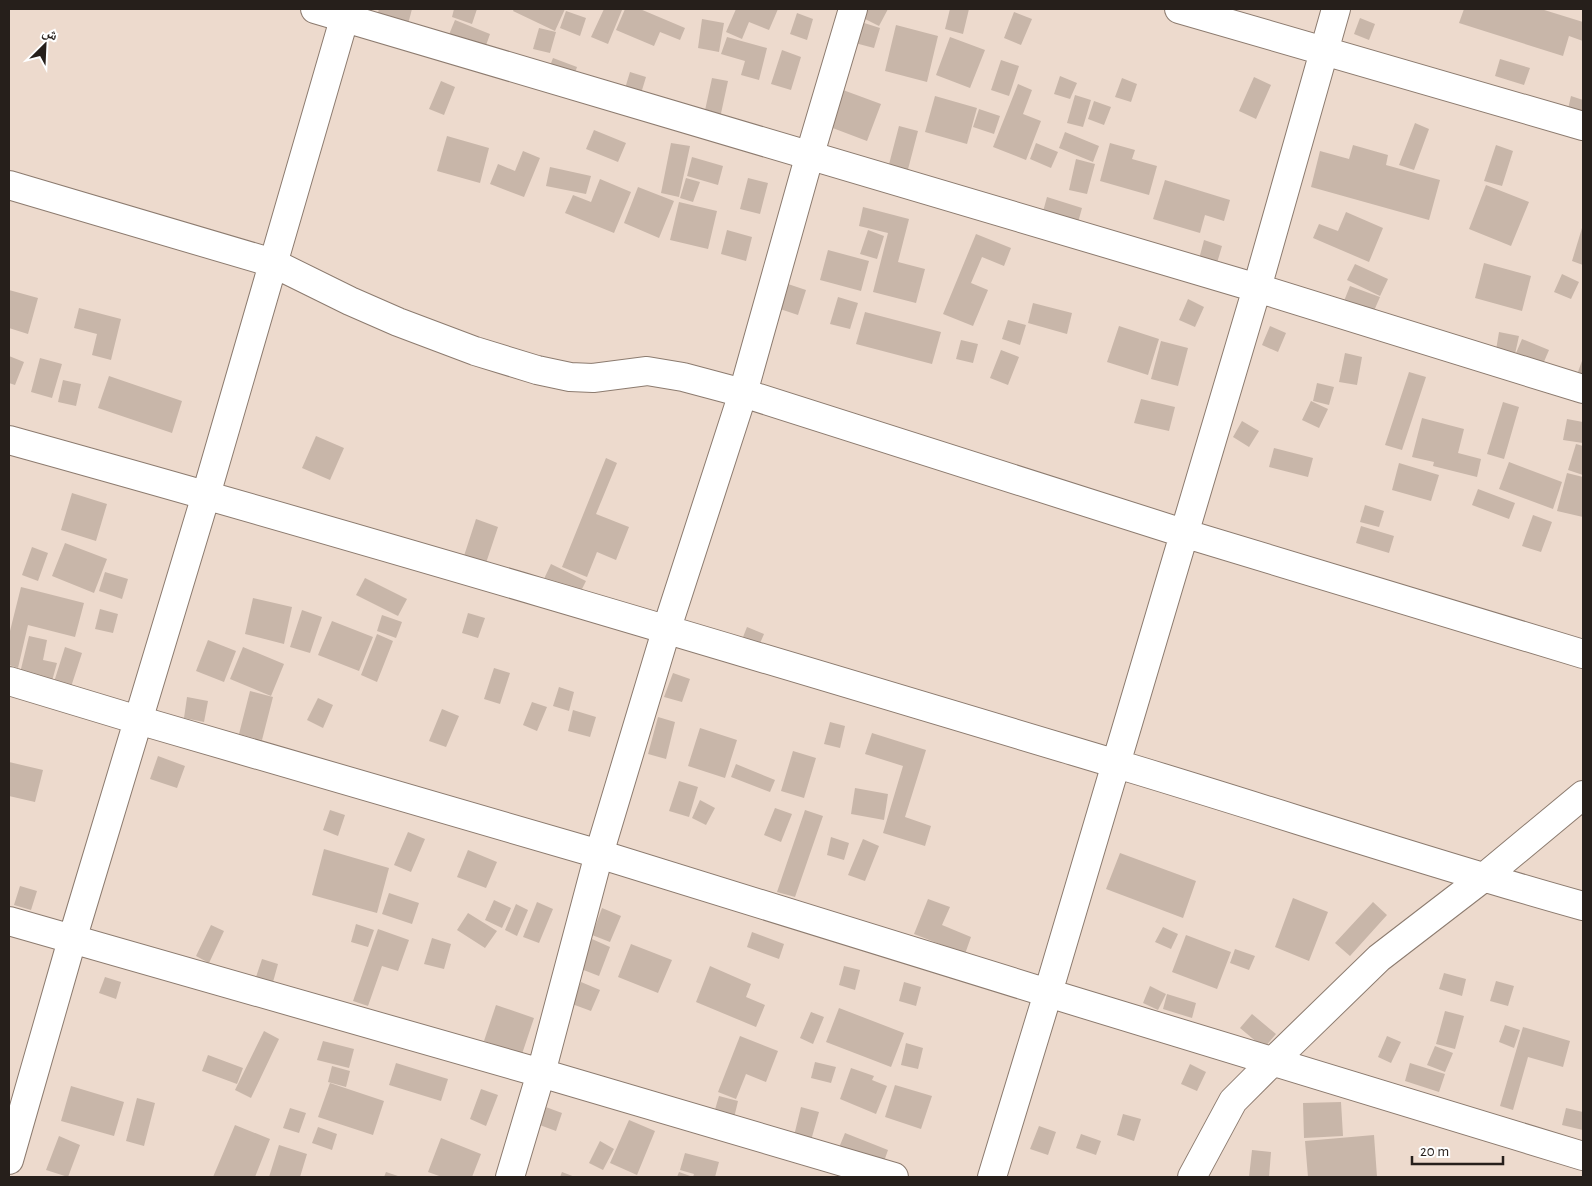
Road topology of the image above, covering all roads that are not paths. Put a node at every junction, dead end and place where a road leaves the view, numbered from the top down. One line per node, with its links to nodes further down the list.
1 (315, 9): 5 (street)
2 (853, 9): 8 (street)
3 (1179, 9): 6 (street)
4 (1336, 9): 6 (street)
5 (345, 13): 8 (street); 10 (street)
6 (1324, 50): 7 (street); 11 (street)
7 (1583, 126)
8 (810, 154): 11 (street); 13 (street)
9 (9, 185): 10 (street)
10 (273, 263): 13 (street); 15 (street)
11 (1257, 288): 12 (street); 16 (street)
12 (1583, 388)
13 (743, 393): 16 (street); 17 (street)
14 (9, 440): 15 (street)
15 (206, 495): 17 (street); 20 (street)
16 (1184, 533): 18 (street); 21 (street)
17 (666, 631): 21 (street); 23 (street)
18 (1583, 654)
19 (9, 681): 20 (street)
20 (138, 720): 23 (street); 27 (street)
21 (1115, 763): 24 (street); 28 (street)
22 (1583, 795): 24 (street)
23 (599, 854): 28 (street); 30 (street)
24 (1483, 878): 25 (street); 29 (street)
25 (1583, 906)
26 (9, 921): 27 (street)
27 (72, 940): 30 (street); 32 (street)
28 (1048, 993): 29 (street); 35 (street)
29 (1272, 1062): 31 (street); 36 (street)
30 (541, 1074): 33 (street); 34 (street)
31 (1583, 1156)
32 (9, 1160)
33 (510, 1177)
34 (894, 1177)
35 (992, 1177)
36 (1192, 1177)

